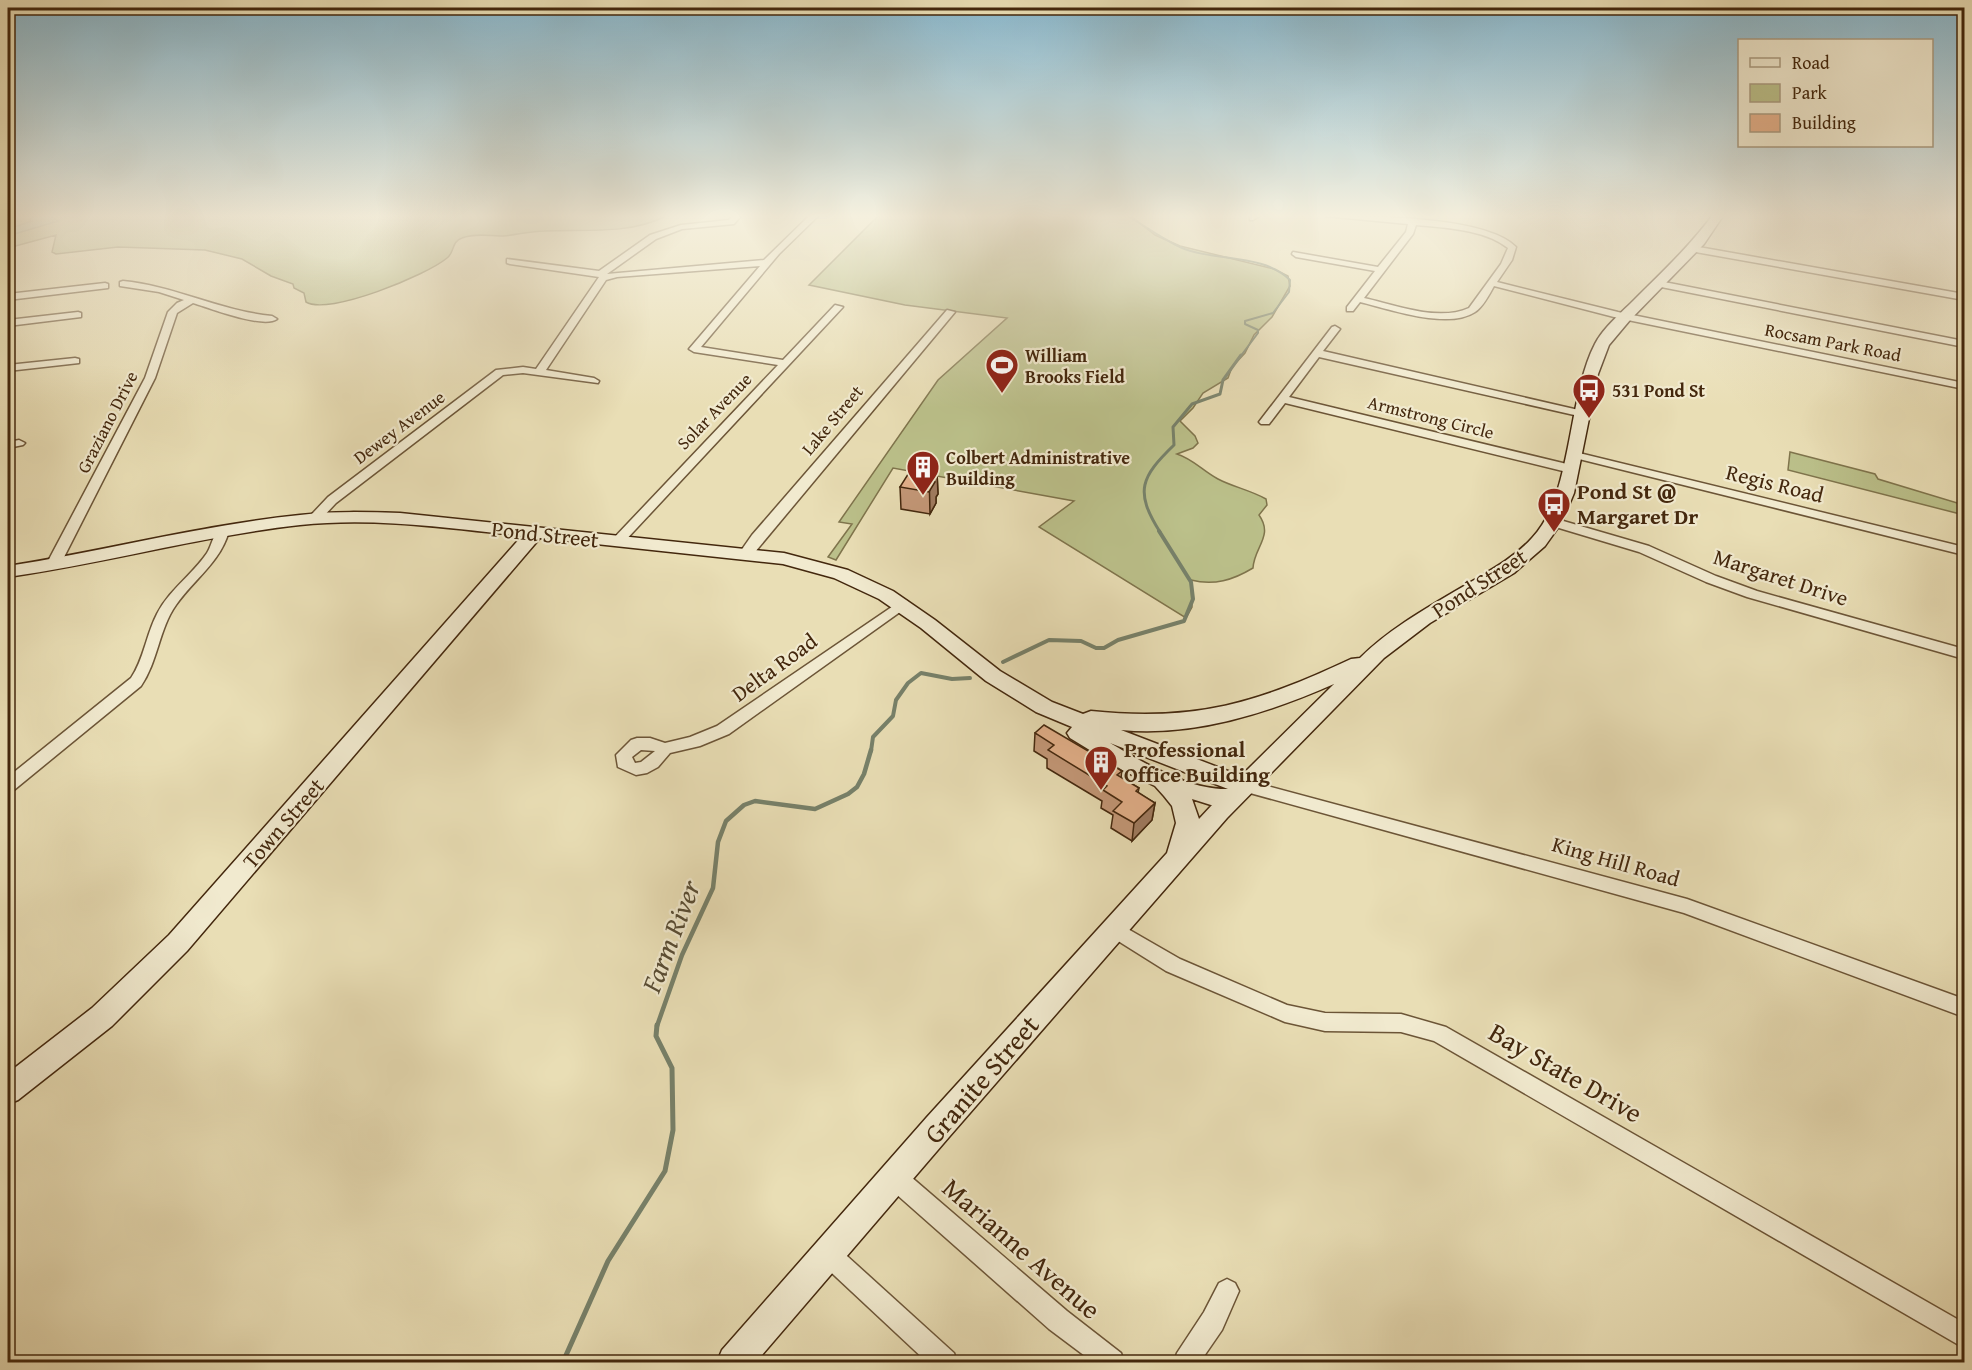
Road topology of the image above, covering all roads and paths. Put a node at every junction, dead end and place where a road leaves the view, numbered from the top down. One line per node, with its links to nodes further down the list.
1 (599, 280): 28 (street)
2 (752, 280): 26 (street)
3 (1373, 280): 14 (street)
4 (1494, 280): 7 (street)
5 (1663, 280): 9 (main road, Pond Street)
6 (1868, 280): 12 (street)
7 (1492, 283): 14 (street); 19 (street, Rocsam Park Road)
8 (123, 284): 13 (street)
9 (1659, 284): 19 (main road, Pond Street); 23 (street)
10 (105, 286): 11 (street)
11 (8, 297)
12 (1965, 297)
13 (193, 299): 20 (street); 42 (street, Graziano Drive)
14 (1358, 299): 16 (street)
15 (838, 307): 26 (street, Solar Avenue)
16 (1350, 309)
17 (950, 312): 41 (street, Lake Street)
18 (78, 315): 21 (street)
19 (1625, 317): 30 (street, Rocsam Park Road); 32 (main road, Pond Street)
20 (272, 318)
21 (8, 323)
22 (1335, 329): 24 (street)
23 (1965, 345)
24 (1317, 353): 31 (street); 32 (street, Armstrong Circle)
25 (75, 361): 27 (street)
26 (784, 363): 39 (street, Solar Avenue)
27 (8, 369)
28 (539, 372): 29 (street); 35 (street, Dewey Avenue)
29 (594, 381)
30 (1965, 386)
31 (1282, 399): 33 (street); 34 (street, Armstrong Circle)
32 (1582, 414): 34 (main road, Pond Street)
33 (1265, 422)
34 (1573, 462): 36 (main road, Pond Street); 40 (street, Regis Road)
35 (316, 518): 37 (main road, Pond Street); 38 (main road, Pond Street)
36 (1553, 522): 45 (main road, Pond Street); 46 (street, Margaret Drive)
37 (223, 531): 42 (main road, Pond Street); 50 (street)
38 (535, 533): 39 (main road, Pond Street); 55 (main road, Town Street)
39 (617, 542): 41 (main road, Pond Street)
40 (1965, 551)
41 (745, 555): 44 (main road, Pond Street)
42 (53, 565): 43 (main road, Pond Street)
43 (8, 571)
44 (902, 604): 47 (main road, Pond Street); 48 (street, Delta Road)
45 (1377, 653): 47 (main road); 51 (main road, Pond Street)
46 (1965, 654)
47 (1044, 707): 49 (main road, Pond Street); 51 (main road, Pond Street)
48 (665, 749)
49 (1151, 774): 51 (main road, Pond Street); 52 (main road)
50 (8, 786)
51 (1239, 792): 52 (main road, Granite Street); 54 (street, King Hill Road)
52 (1172, 864): 53 (main road, Granite Street)
53 (1114, 929): 56 (main road, Granite Street); 59 (street, Bay State Drive)
54 (1965, 1008)
55 (8, 1090)
56 (895, 1178): 57 (main road, Granite Street); 62 (street, Marianne Avenue)
57 (828, 1254): 60 (main road, Granite Street); 61 (street)
58 (1227, 1291): 63 (street)
59 (1965, 1336)
60 (734, 1362)
61 (945, 1362)
62 (1112, 1362)
63 (1186, 1362)

